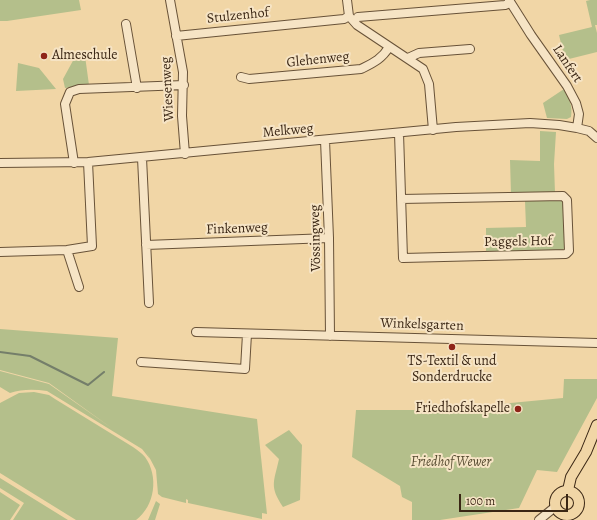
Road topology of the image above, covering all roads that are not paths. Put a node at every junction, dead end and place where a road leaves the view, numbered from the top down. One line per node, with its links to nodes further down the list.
1 (170, 0): 7 (street, Wiesenweg)
2 (347, 0): 4 (street)
3 (510, 1): 5 (street); 14 (street, Lanfert)
4 (349, 16): 7 (street, Stulzenhof); 8 (street)
5 (358, 17)
6 (126, 24): 13 (street)
7 (176, 36): 12 (street, Wiesenweg)
8 (389, 47): 10 (street); 11 (street, Glehenweg)
9 (470, 49): 10 (street)
10 (408, 58): 15 (street)
11 (241, 77)
12 (184, 85): 13 (street); 19 (street, Wiesenweg)
13 (137, 88): 23 (street)
14 (577, 128): 15 (street, Melkweg); 17 (street)
15 (433, 130): 16 (street, Melkweg)
16 (399, 133): 18 (street, Melkweg); 24 (street, Paggels Hof)
17 (597, 138)
18 (326, 140): 19 (street, Melkweg); 25 (street, Vössingweg)
19 (185, 154): 20 (street, Melkweg)
20 (142, 158): 21 (street, Melkweg); 26 (street)
21 (88, 162): 23 (street, Melkweg); 27 (street)
22 (0, 163): 23 (street, Melkweg)
23 (74, 163)
24 (401, 199): 24 (street, Paggels Hof)
25 (329, 238): 26 (street, Finkenweg); 33 (street, Vössingweg)
26 (146, 245): 30 (street)
27 (67, 250): 28 (street); 29 (street)
28 (0, 252)
29 (79, 287)
30 (149, 303)
31 (196, 332): 32 (street, Winkelsgarten)
32 (247, 334): 33 (street, Winkelsgarten); 35 (street)
33 (330, 336): 34 (street, Winkelsgarten)
34 (597, 343)
35 (141, 362)
36 (597, 426): 37 (main road)
37 (594, 442): 38 (main road)
38 (568, 490): 39 (main road); 40 (main road)
39 (555, 507): 40 (main road); 41 (street)
40 (574, 512): 42 (main road)
41 (539, 520)
42 (581, 520)

